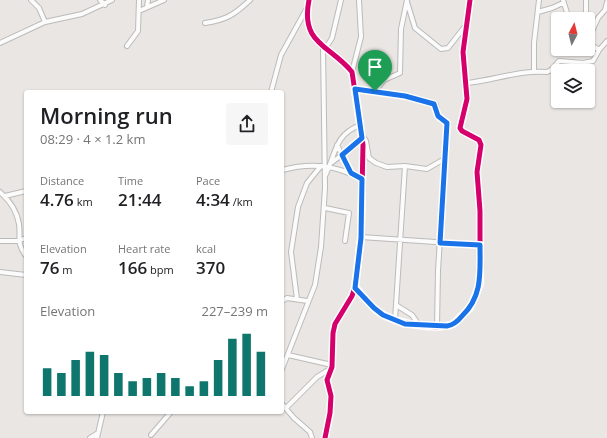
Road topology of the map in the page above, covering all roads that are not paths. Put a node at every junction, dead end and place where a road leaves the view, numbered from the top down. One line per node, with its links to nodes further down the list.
1 (31, 0): 23 (street)
2 (100, 0): 16 (street)
3 (112, 0): 16 (street)
4 (140, 0): 19 (street)
5 (148, 0): 17 (street)
6 (164, 0): 17 (street)
7 (250, 0): 24 (street)
8 (308, 0): 18 (street)
9 (341, 0): 32 (street)
10 (360, 0): 35 (street)
11 (470, 0): 25 (street)
12 (539, 0): 20 (street)
13 (586, 0): 22 (street)
14 (563, 1): 20 (street); 21 (street)
15 (607, 2): 26 (street)
16 (105, 5): 23 (street)
17 (148, 7): 19 (street)
18 (307, 7): 32 (street); 38 (street)
19 (138, 11): 30 (street)
20 (538, 12): 34 (street)
21 (567, 12)
22 (586, 12)
23 (45, 22): 28 (street)
24 (204, 23)
25 (467, 24): 36 (street); 39 (street)
26 (595, 25)
27 (607, 41): 31 (street)
28 (0, 43)
29 (595, 45): 33 (street)
30 (127, 46)
31 (605, 46): 33 (street)
32 (324, 48): 35 (street); 47 (street)
33 (599, 50): 34 (street)
34 (534, 71): 36 (street)
35 (352, 72): 37 (street)
36 (467, 83): 64 (street)
37 (355, 89): 39 (street); 40 (street)
38 (272, 90)
39 (375, 91): 45 (street)
40 (360, 126): 41 (street); 43 (street)
41 (361, 132): 42 (street); 48 (street)
42 (362, 138): 44 (street); 52 (street)
43 (337, 145): 44 (street); 46 (street)
44 (342, 155): 46 (street); 50 (street)
45 (446, 158): 48 (street); 63 (street)
46 (330, 164): 47 (street); 50 (street); 51 (street)
47 (322, 166): 49 (street); 51 (street); 69 (street)
48 (405, 166): 62 (street)
49 (284, 170)
50 (351, 173): 52 (street)
51 (324, 177): 56 (street)
52 (362, 179): 57 (street)
53 (24, 191): 55 (street)
54 (0, 192): 55 (street)
55 (5, 196): 60 (street)
56 (325, 208): 61 (street); 71 (street)
57 (361, 238): 62 (street); 68 (street)
58 (24, 239): 60 (street)
59 (0, 241): 60 (street)
60 (18, 241): 65 (street)
61 (345, 241)
62 (400, 241): 63 (street); 72 (street)
63 (440, 243): 64 (street); 75 (street)
64 (480, 245): 75 (street)
65 (24, 252)
66 (0, 272): 67 (street)
67 (24, 276)
68 (355, 288): 73 (street); 78 (street)
69 (298, 299): 70 (street); 71 (street)
70 (284, 300)
71 (307, 301): 76 (street)
72 (396, 305): 73 (street); 74 (street)
73 (395, 320): 74 (street)
74 (419, 325): 75 (street)
75 (437, 326)
76 (288, 354): 77 (street); 78 (street)
77 (284, 364)
78 (331, 367): 79 (street); 86 (street)
79 (286, 408): 85 (street)
80 (102, 414): 83 (street)
81 (169, 414): 82 (street)
82 (151, 435)
83 (97, 436): 84 (street)
84 (90, 438)
85 (312, 438)
86 (325, 438)

